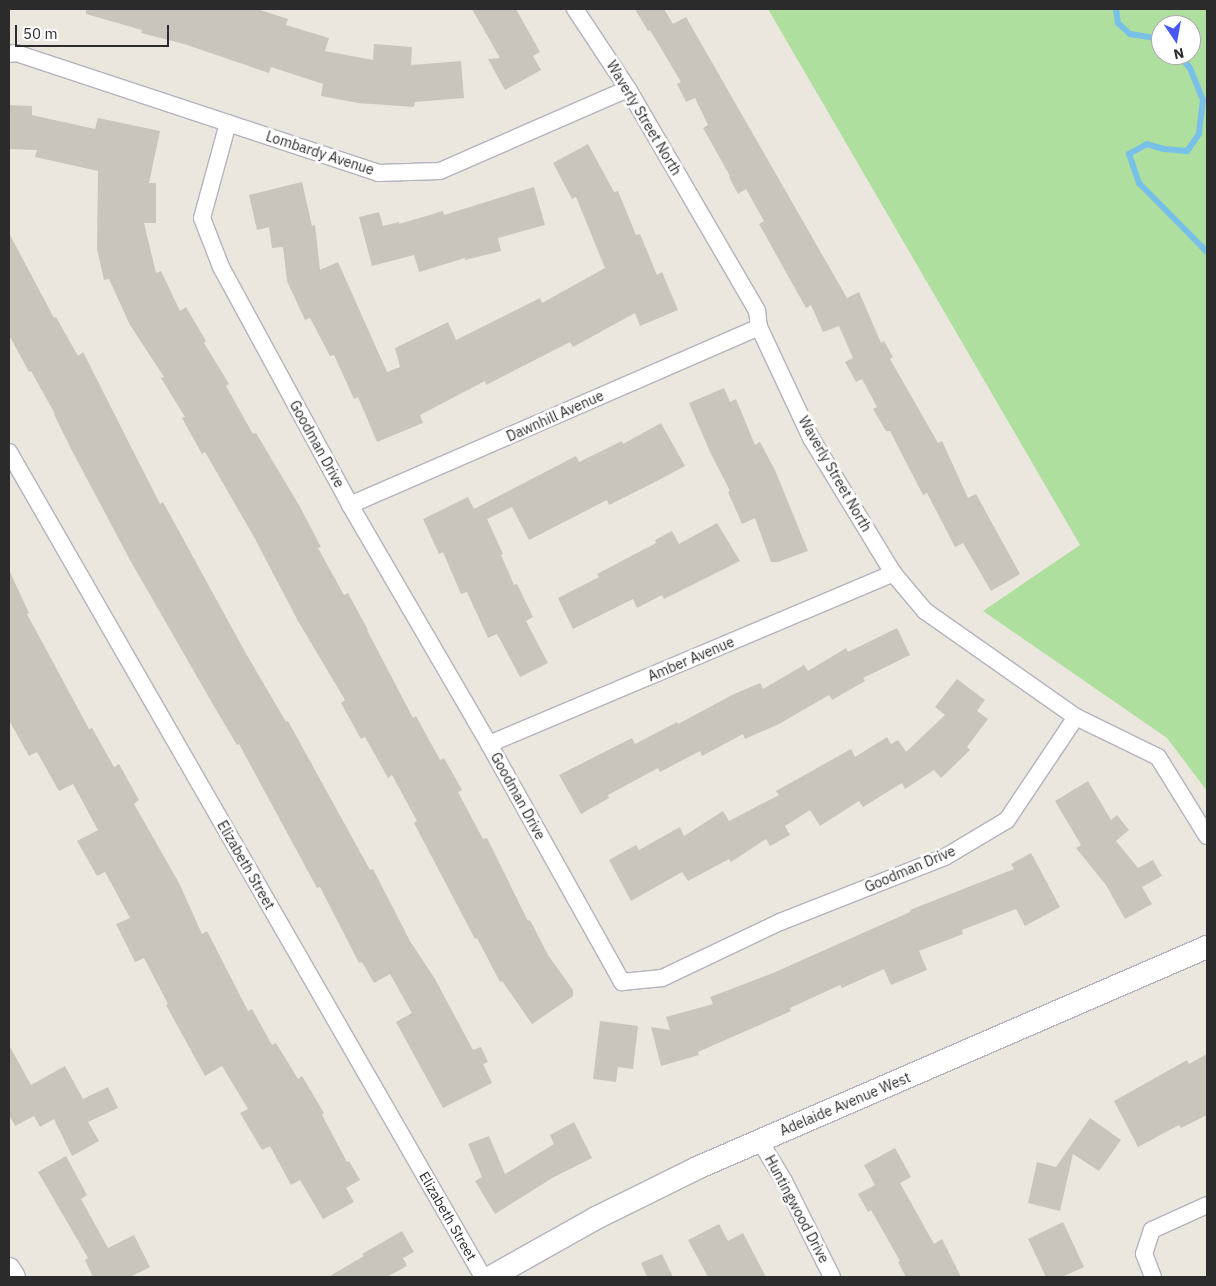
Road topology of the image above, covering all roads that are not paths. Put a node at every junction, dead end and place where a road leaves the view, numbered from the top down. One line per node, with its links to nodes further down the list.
1 (575, 9): 3 (street, Waverly Street North)
2 (9, 54): 4 (street, Lombardy Avenue)
3 (628, 89): 4 (street, Lombardy Avenue); 5 (street, Waverly Street North)
4 (228, 122): 7 (street, Goodman Drive)
5 (759, 327): 7 (street, Dawnhill Avenue); 8 (street, Waverly Street North)
6 (9, 452): 17 (street, Elizabeth Street)
7 (350, 505): 10 (street, Goodman Drive)
8 (893, 573): 9 (street, Waverly Street North); 10 (street, Amber Avenue)
9 (1076, 717): 10 (street, Goodman Drive); 11 (street, Waverly Street North)
10 (489, 744)
11 (1207, 836)
12 (1207, 947): 13 (main road, Adelaide Avenue West)
13 (760, 1141): 18 (main road, Adelaide Avenue West); 19 (street, Huntingwood Drive)
14 (1207, 1205): 20 (street)
15 (9, 1269): 16 (main road)
16 (14, 1277)
17 (483, 1277)
18 (491, 1277)
19 (832, 1277)
20 (1153, 1277)

